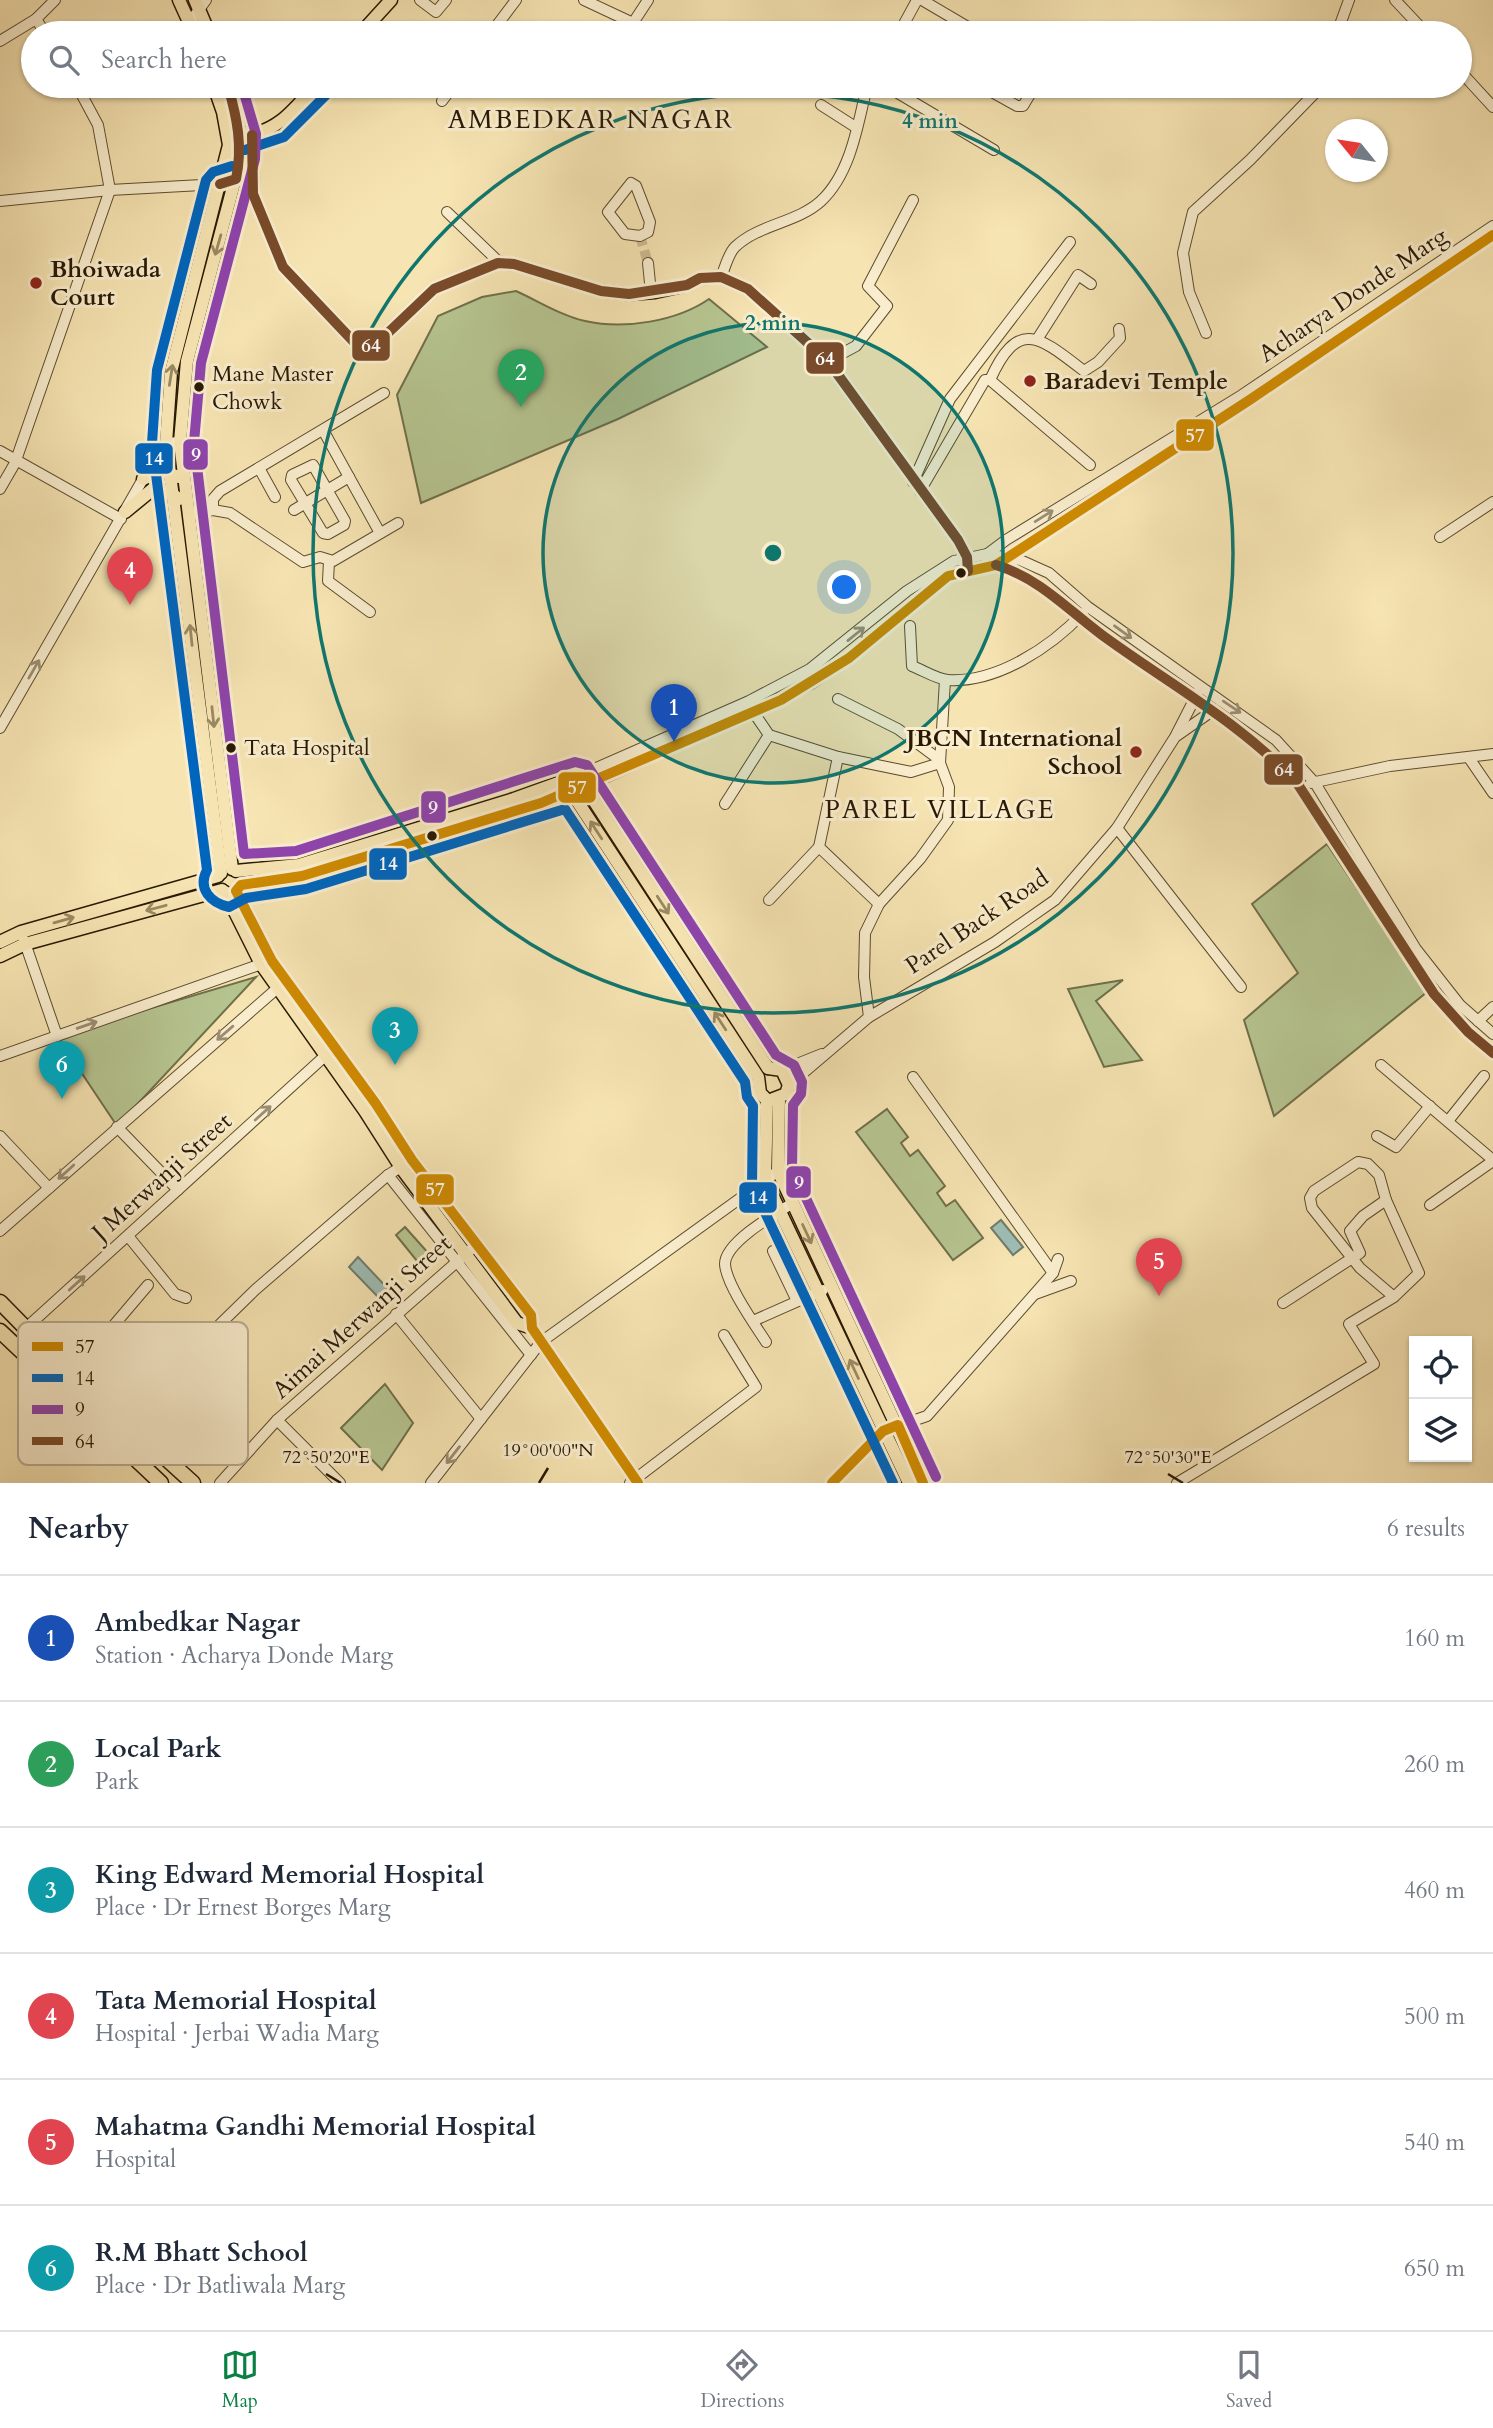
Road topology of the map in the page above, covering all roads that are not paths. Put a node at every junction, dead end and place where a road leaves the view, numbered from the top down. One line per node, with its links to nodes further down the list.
1 (55, 0): 13 (street)
2 (179, 0): 15 (main road)
3 (391, 0): 18 (main road)
4 (420, 0): 5 (street)
5 (446, 0)
6 (516, 0): 19 (street)
7 (584, 0): 20 (street)
8 (648, 0): 21 (street)
9 (920, 0): 22 (street); 23 (street)
10 (1349, 0): 24 (street)
11 (1395, 0): 25 (street)
12 (200, 3): 16 (street); 17 (main road)
13 (36, 19): 14 (street)
14 (33, 21)
15 (189, 21)
16 (194, 21)
17 (205, 21)
18 (372, 21)
19 (500, 21)
20 (629, 21)
21 (634, 21)
22 (907, 21)
23 (957, 21)
24 (1341, 21)
25 (1415, 21)
26 (21, 28): 27 (street)
27 (0, 41)
28 (1472, 84): 41 (street)
29 (83, 98): 48 (street)
30 (217, 98): 44 (main road)
31 (233, 98): 43 (main road)
32 (304, 98): 43 (main road)
33 (444, 98): 39 (street)
34 (864, 98): 42 (street)
35 (913, 98): 45 (street)
36 (1003, 98): 37 (street)
37 (1028, 98)
38 (1310, 98): 62 (street)
39 (442, 101)
40 (821, 105): 42 (street)
41 (1493, 107)
42 (857, 128): 58 (street)
43 (247, 136): 44 (main road); 46 (main road); 56 (main road)
44 (228, 140): 47 (main road)
45 (994, 150)
46 (236, 179): 47 (street); 68 (main road, one-way to 68)
47 (220, 184): 48 (street); 69 (main road, one-way to 47)
48 (110, 190): 50 (street); 71 (street)
49 (913, 200): 64 (street)
50 (0, 201)
51 (447, 212): 56 (street)
52 (1490, 232): 55 (street, Acharya Donde Marg)
53 (640, 236): 53 (street)
54 (1070, 242): 77 (street)
55 (1460, 252): 91 (street, Acharya Donde Marg, one-way to 55); 93 (street, Acharya Donde Marg)
56 (500, 263): 60 (main road)
57 (648, 263): 60 (street)
58 (721, 277): 60 (main road); 64 (main road)
59 (1091, 284): 63 (street)
60 (651, 293)
61 (1119, 329): 63 (street)
62 (1206, 333)
63 (1038, 338): 65 (street)
64 (828, 361): 77 (main road)
65 (990, 380): 72 (street); 77 (street)
66 (384, 393): 67 (street)
67 (323, 430): 73 (street); 75 (street)
68 (180, 442): 69 (street); 74 (main road)
69 (166, 443): 74 (main road); 76 (street)
70 (0, 451): 71 (street)
71 (15, 463): 78 (street); 87 (street)
72 (1090, 465)
73 (259, 468): 80 (street); 85 (street)
74 (179, 477): 76 (main road); 81 (main road); 84 (main road)
75 (349, 477): 79 (street); 89 (street)
76 (144, 479): 87 (street)
77 (917, 487): 92 (main road)
78 (0, 489)
79 (328, 489): 83 (street); 83 (street); 83 (street)
80 (275, 496)
81 (176, 498): 84 (main road); 87 (main road); 104 (main road, one-way to 81)
82 (1493, 502): 90 (street)
83 (305, 503): 86 (street)
84 (190, 509): 85 (street); 103 (main road)
85 (213, 510): 94 (street)
86 (294, 510)
87 (123, 515): 113 (street, one-way to 87)
88 (398, 523): 89 (street)
89 (380, 533): 94 (street)
90 (1440, 537)
91 (987, 554): 92 (street, Acharya Donde Marg); 93 (street, Acharya Donde Marg); 96 (street)
92 (967, 557): 96 (main road); 98 (street, Acharya Donde Marg)
93 (1005, 557): 95 (street, Acharya Donde Marg); 97 (street)
94 (329, 561): 99 (street)
95 (996, 565): 96 (street, Acharya Donde Marg); 100 (street)
96 (973, 570): 101 (street, Acharya Donde Marg)
97 (1088, 607): 100 (street); 106 (street, one-way to 106)
98 (883, 610): 101 (street); 110 (street, Acharya Donde Marg, one-way to 98)
99 (370, 612)
100 (1079, 617): 105 (street); 107 (street)
101 (892, 621): 111 (street, Acharya Donde Marg)
102 (910, 626): 105 (street)
103 (208, 670): 104 (main road); 131 (main road, one-way to 131)
104 (194, 671): 131 (main road)
105 (945, 680): 121 (street)
106 (1202, 686): 107 (street); 124 (street, one-way to 124)
107 (1196, 696): 109 (street); 115 (street)
108 (838, 699): 121 (street)
109 (1215, 709): 115 (street, Parel Back Road); 123 (street)
110 (723, 713): 112 (street); 116 (street, Acharya Donde Marg)
111 (754, 713): 112 (street, Acharya Donde Marg); 114 (street)
112 (728, 724): 117 (street, Acharya Donde Marg)
113 (0, 728)
114 (769, 735): 119 (street); 127 (street)
115 (1175, 737): 128 (street, Parel Back Road)
116 (657, 742): 117 (street); 122 (street, Acharya Donde Marg)
117 (662, 753): 122 (street, Acharya Donde Marg)
118 (1493, 754): 120 (street)
119 (838, 757): 121 (street); 129 (street)
120 (1469, 758): 124 (street); 126 (street)
121 (940, 761): 134 (street)
122 (582, 781): 125 (main road, Acharya Donde Marg); 153 (main road, one-way to 153)
123 (1297, 783): 124 (street); 139 (street)
124 (1315, 783): 139 (street)
125 (568, 787): 130 (main road, Acharya Donde Marg); 156 (main road, one-way to 125)
126 (1493, 793)
127 (725, 804)
128 (1117, 828): 141 (street); 143 (street, Parel Back Road)
129 (819, 848): 133 (street); 134 (street)
130 (301, 871): 131 (main road, Acharya Donde Marg); 132 (main road, Acharya Donde Marg)
131 (227, 872): 132 (main road); 132 (main road); 135 (main road, Acharya Donde Marg, one-way to 131)
132 (231, 890): 135 (main road, Acharya Donde Marg, one-way to 135); 138 (main road)
133 (769, 900)
134 (880, 904): 143 (street)
135 (23, 938): 136 (main road, Acharya Donde Marg); 137 (main road, Acharya Donde Marg); 147 (street)
136 (0, 942)
137 (0, 956)
138 (266, 962): 140 (main road); 147 (street, one-way to 138)
139 (1424, 969): 144 (street); 148 (street)
140 (282, 984): 145 (main road); 163 (street, one-way to 163)
141 (1241, 987)
142 (1493, 1007): 144 (street)
143 (869, 1017): 149 (street, Parel Back Road)
144 (1478, 1021): 146 (street)
145 (315, 1030): 151 (main road); 161 (main road)
146 (1493, 1034)
147 (57, 1036): 150 (street)
148 (1493, 1053)
149 (823, 1054): 154 (street, Parel Back Road); 158 (street, Parel Back Road)
150 (0, 1056)
151 (325, 1056): 161 (main road); 172 (street, J Merwanji Street, one-way to 151)
152 (1381, 1065): 160 (street)
153 (768, 1068): 154 (main road); 156 (main road)
154 (782, 1070): 158 (main road)
155 (1484, 1076): 162 (street)
156 (758, 1077): 159 (main road)
157 (913, 1077): 184 (street)
158 (789, 1086): 159 (main road)
159 (773, 1099): 168 (main road); 170 (main road)
160 (1430, 1106): 162 (street); 165 (street)
161 (371, 1107): 167 (main road)
162 (1448, 1121): 166 (street)
163 (117, 1127): 171 (street, one-way to 171); 172 (street)
164 (0, 1136): 171 (street)
165 (1377, 1136)
166 (1493, 1160): 175 (street)
167 (407, 1164): 169 (street); 179 (main road); 181 (main road)
168 (778, 1171): 170 (street); 174 (main road)
169 (388, 1175): 181 (street); 200 (street)
170 (765, 1180): 176 (main road); 204 (street)
171 (49, 1188): 177 (street)
172 (178, 1190): 178 (street, J Merwanji Street)
173 (1386, 1200): 182 (street); 182 (street); 190 (street)
174 (793, 1203): 176 (street); 187 (main road, one-way to 187)
175 (1430, 1205)
176 (779, 1212): 188 (main road); 196 (street)
177 (0, 1231)
178 (128, 1236): 191 (street); 198 (street, J Merwanji Street, one-way to 178)
179 (475, 1245): 181 (street, Aimai Merwanji Street); 201 (main road)
180 (773, 1251): 192 (street)
181 (460, 1258): 195 (street, Aimai Merwanji Street); 201 (main road); 207 (street)
182 (1353, 1258): 190 (street); 194 (street)
183 (1058, 1259): 184 (street)
184 (1053, 1273): 189 (street)
185 (1071, 1281): 189 (street)
186 (148, 1285): 199 (street)
187 (832, 1287): 188 (street); 210 (main road)
188 (818, 1292): 192 (street); 211 (main road, one-way to 188)
189 (1034, 1294): 210 (street)
190 (1394, 1297): 225 (street)
191 (186, 1298)
192 (797, 1301): 196 (street)
193 (0, 1302): 197 (highway)
194 (1283, 1303)
195 (396, 1314): 208 (street); 209 (street, Aimai Merwanji Street)
196 (753, 1321): 205 (street)
197 (20, 1322)
198 (33, 1322)
199 (117, 1322)
200 (222, 1322)
201 (531, 1328): 204 (main road)
202 (0, 1331): 206 (highway)
203 (724, 1335): 217 (street)
204 (541, 1342): 207 (street); 217 (main road)
205 (766, 1342)
206 (18, 1348)
207 (531, 1355): 208 (street)
208 (481, 1419): 222 (street, one-way to 222)
209 (277, 1420): 212 (street, Aimai Merwanji Street); 221 (street)
210 (898, 1424): 211 (street); 224 (main road)
211 (883, 1431): 218 (main road); 223 (street)
212 (248, 1452)
213 (140, 1465): 216 (highway)
214 (173, 1465): 219 (highway)
215 (236, 1465): 220 (street, Aimai Merwanji Street)
216 (158, 1482)
217 (635, 1482)
218 (907, 1482)
219 (193, 1483)
220 (220, 1483)
221 (341, 1483)
222 (431, 1483)
223 (832, 1483)
224 (923, 1483)
225 (1177, 1483)

